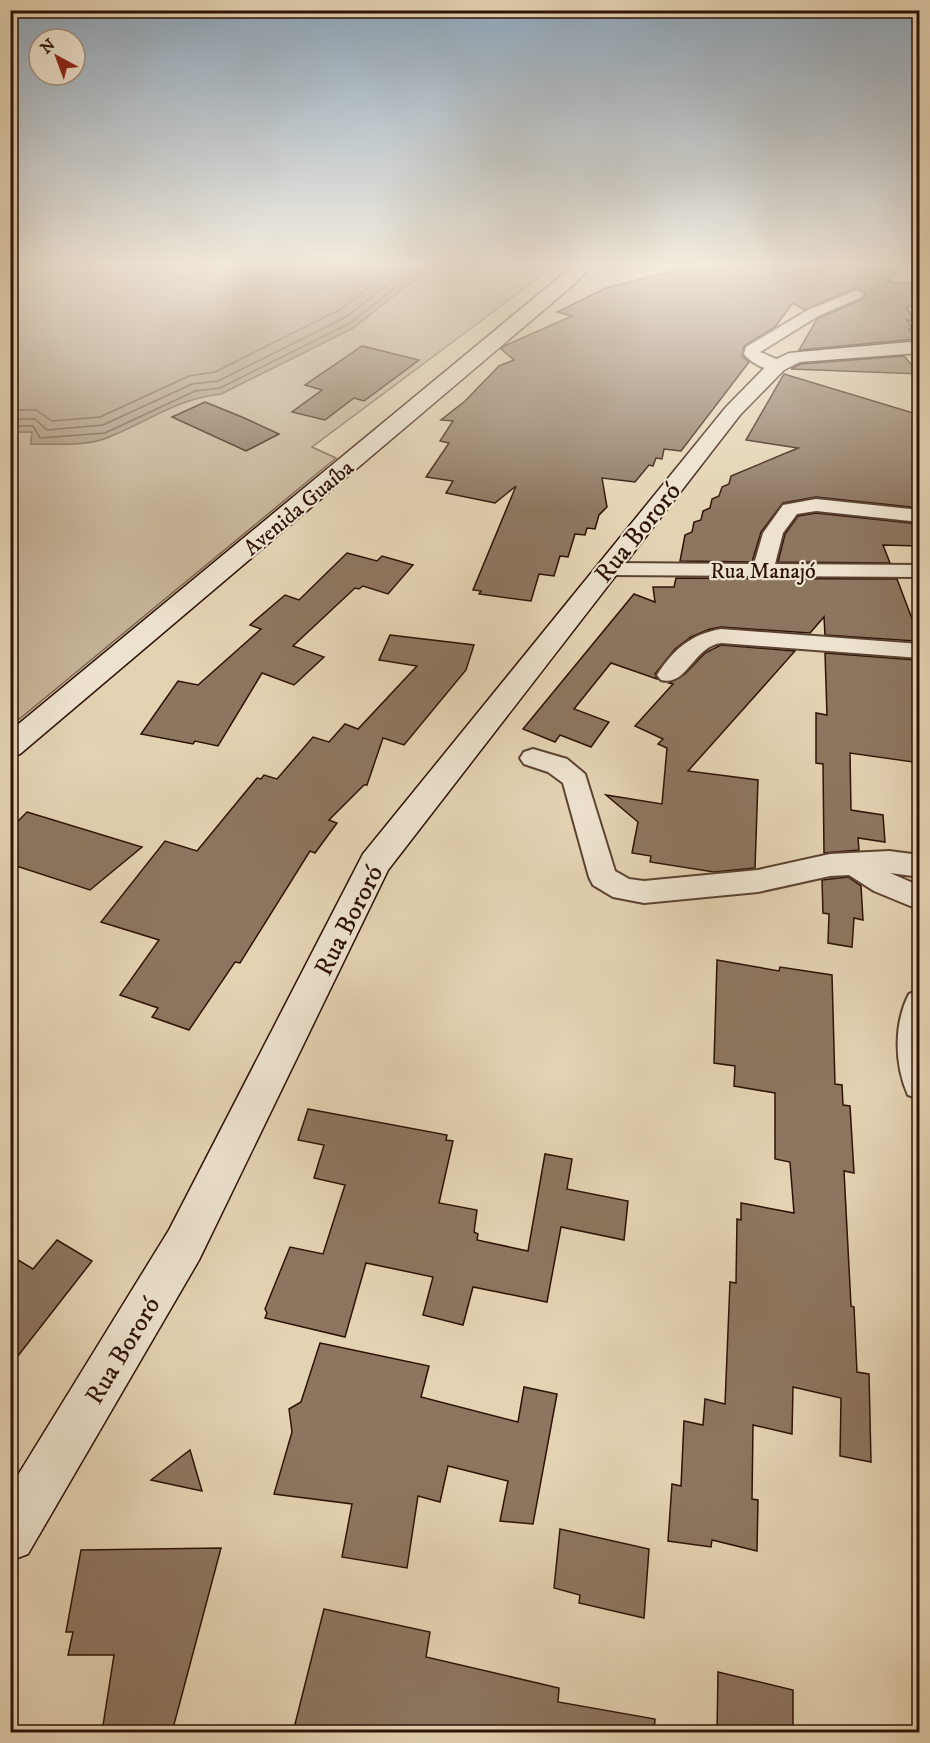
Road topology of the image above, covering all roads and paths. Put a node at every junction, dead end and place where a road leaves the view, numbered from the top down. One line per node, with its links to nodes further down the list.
1 (490, 346): 11 (street, Avenida Guaíba)
2 (758, 346): 4 (street)
3 (920, 347): 4 (street)
4 (777, 366): 6 (street, Rua Bororó)
5 (920, 516): 7 (street)
6 (607, 569): 7 (street, Rua Manajó); 18 (street, Rua Bororó)
7 (763, 570): 8 (street, Rua Manajó)
8 (920, 571)
9 (920, 651): 10 (street)
10 (669, 675)
11 (10, 747)
12 (533, 758): 13 (street)
13 (854, 864): 14 (street); 15 (street)
14 (920, 866)
15 (920, 899)
16 (918, 1023): 17 (street)
17 (920, 1084)
18 (10, 1536)

